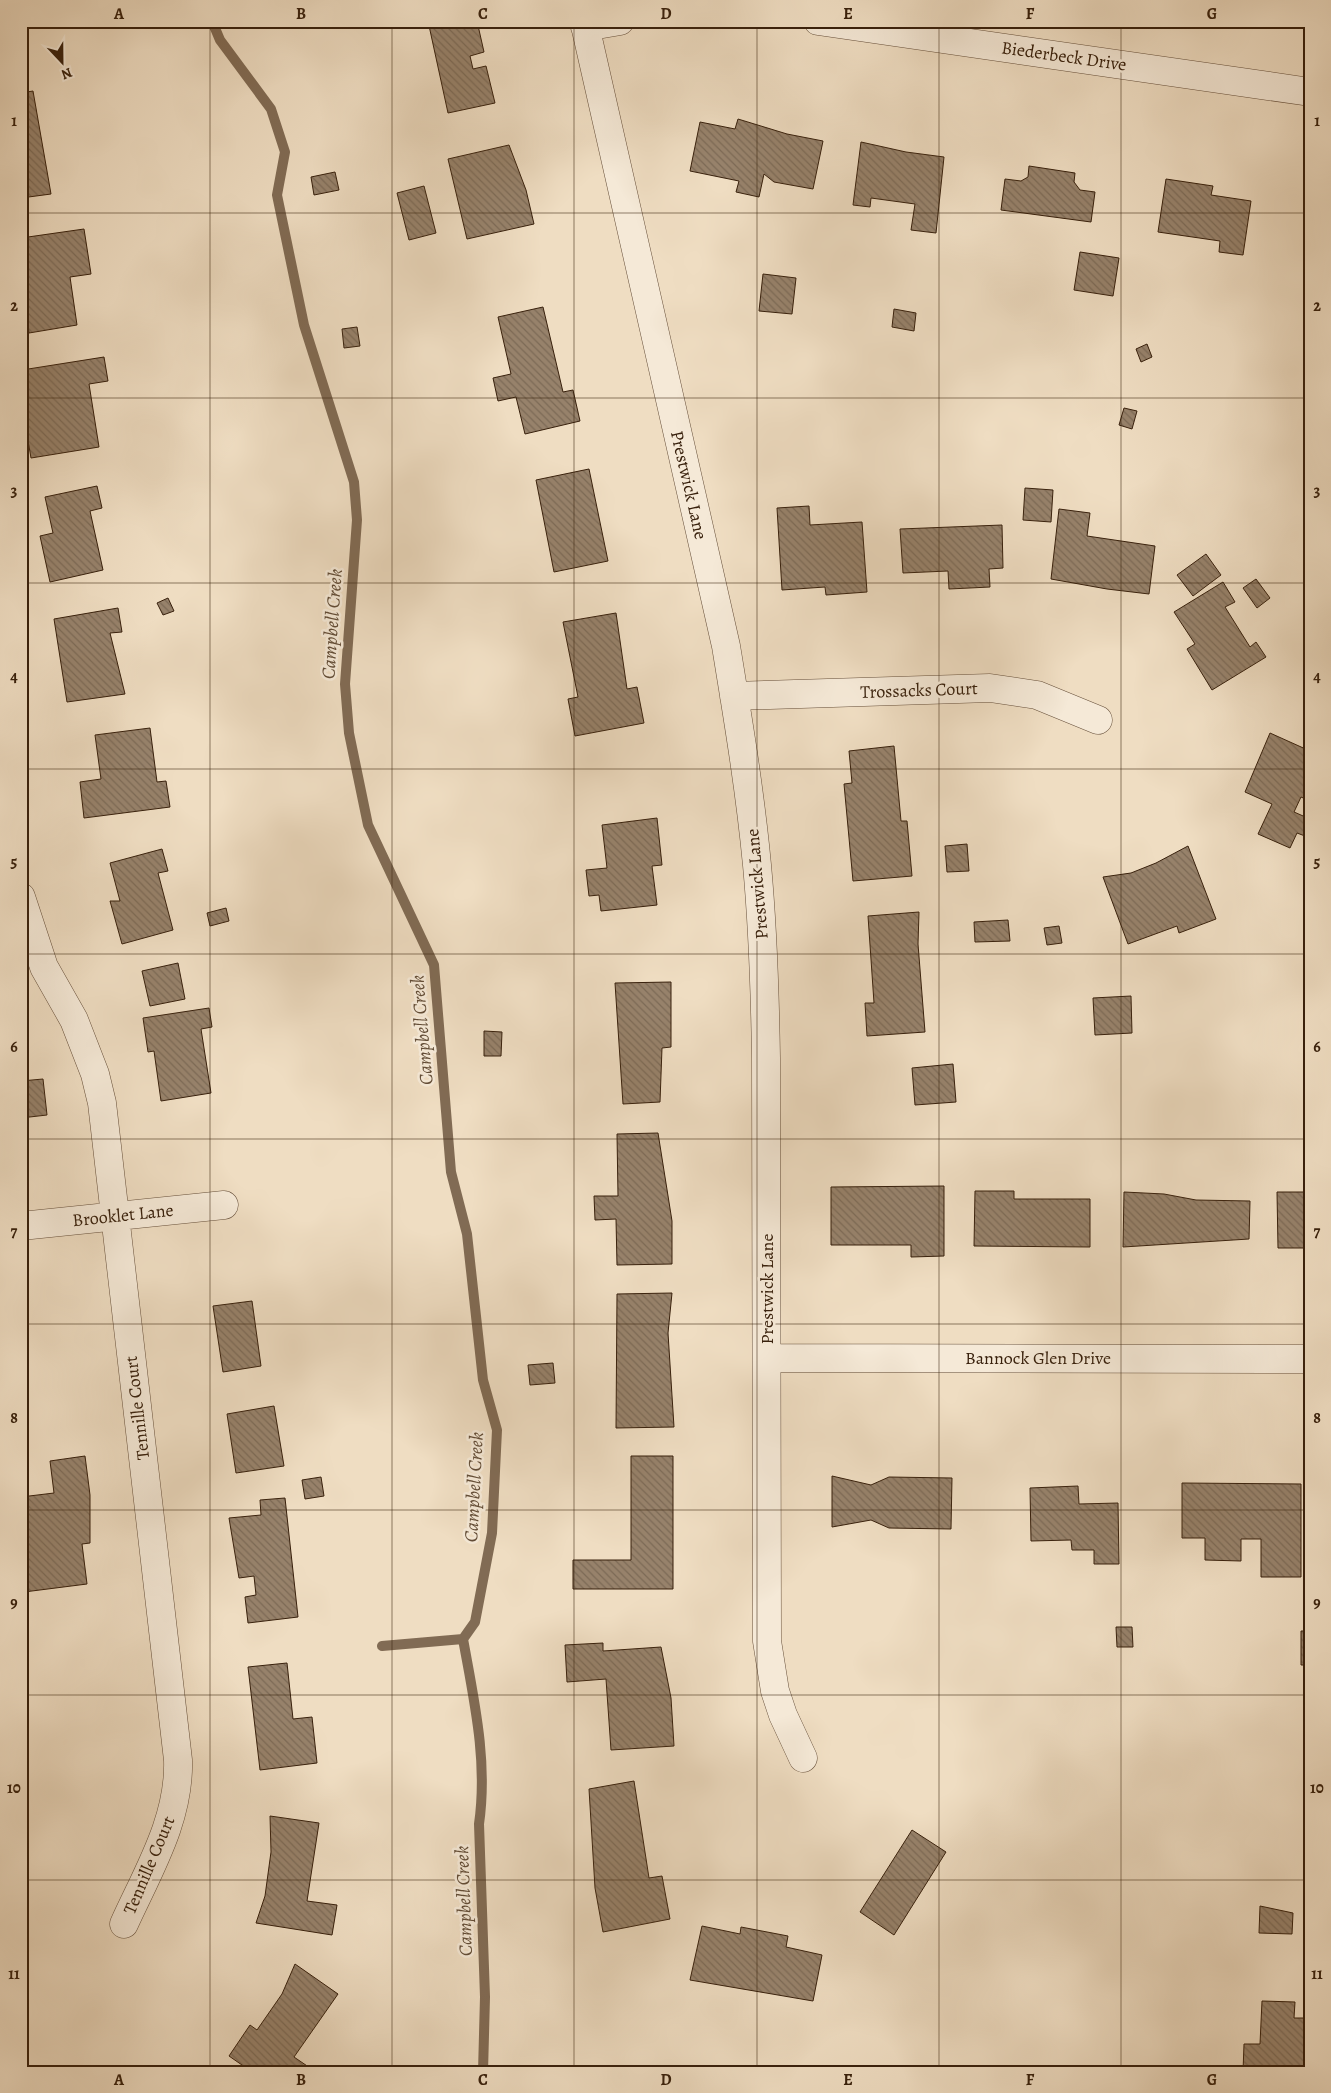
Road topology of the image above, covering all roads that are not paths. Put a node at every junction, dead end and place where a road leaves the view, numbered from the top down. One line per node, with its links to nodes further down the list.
1 (620, 21): 3 (street)
2 (818, 21): 4 (street, Biederbeck Drive)
3 (585, 24): 5 (street, Prestwick Lane)
4 (1310, 92)
5 (734, 696): 6 (street, Trossacks Court); 11 (street, Prestwick Lane)
6 (1098, 720)
7 (21, 897): 9 (street, Tennille Court)
8 (224, 1205): 9 (street, Brooklet Lane)
9 (115, 1216): 10 (street, Brooklet Lane); 14 (street, Tennille Court)
10 (21, 1226)
11 (767, 1358): 12 (street, Bannock Glen Drive); 13 (street, Prestwick Lane)
12 (1310, 1359)
13 (804, 1758)
14 (124, 1924)

